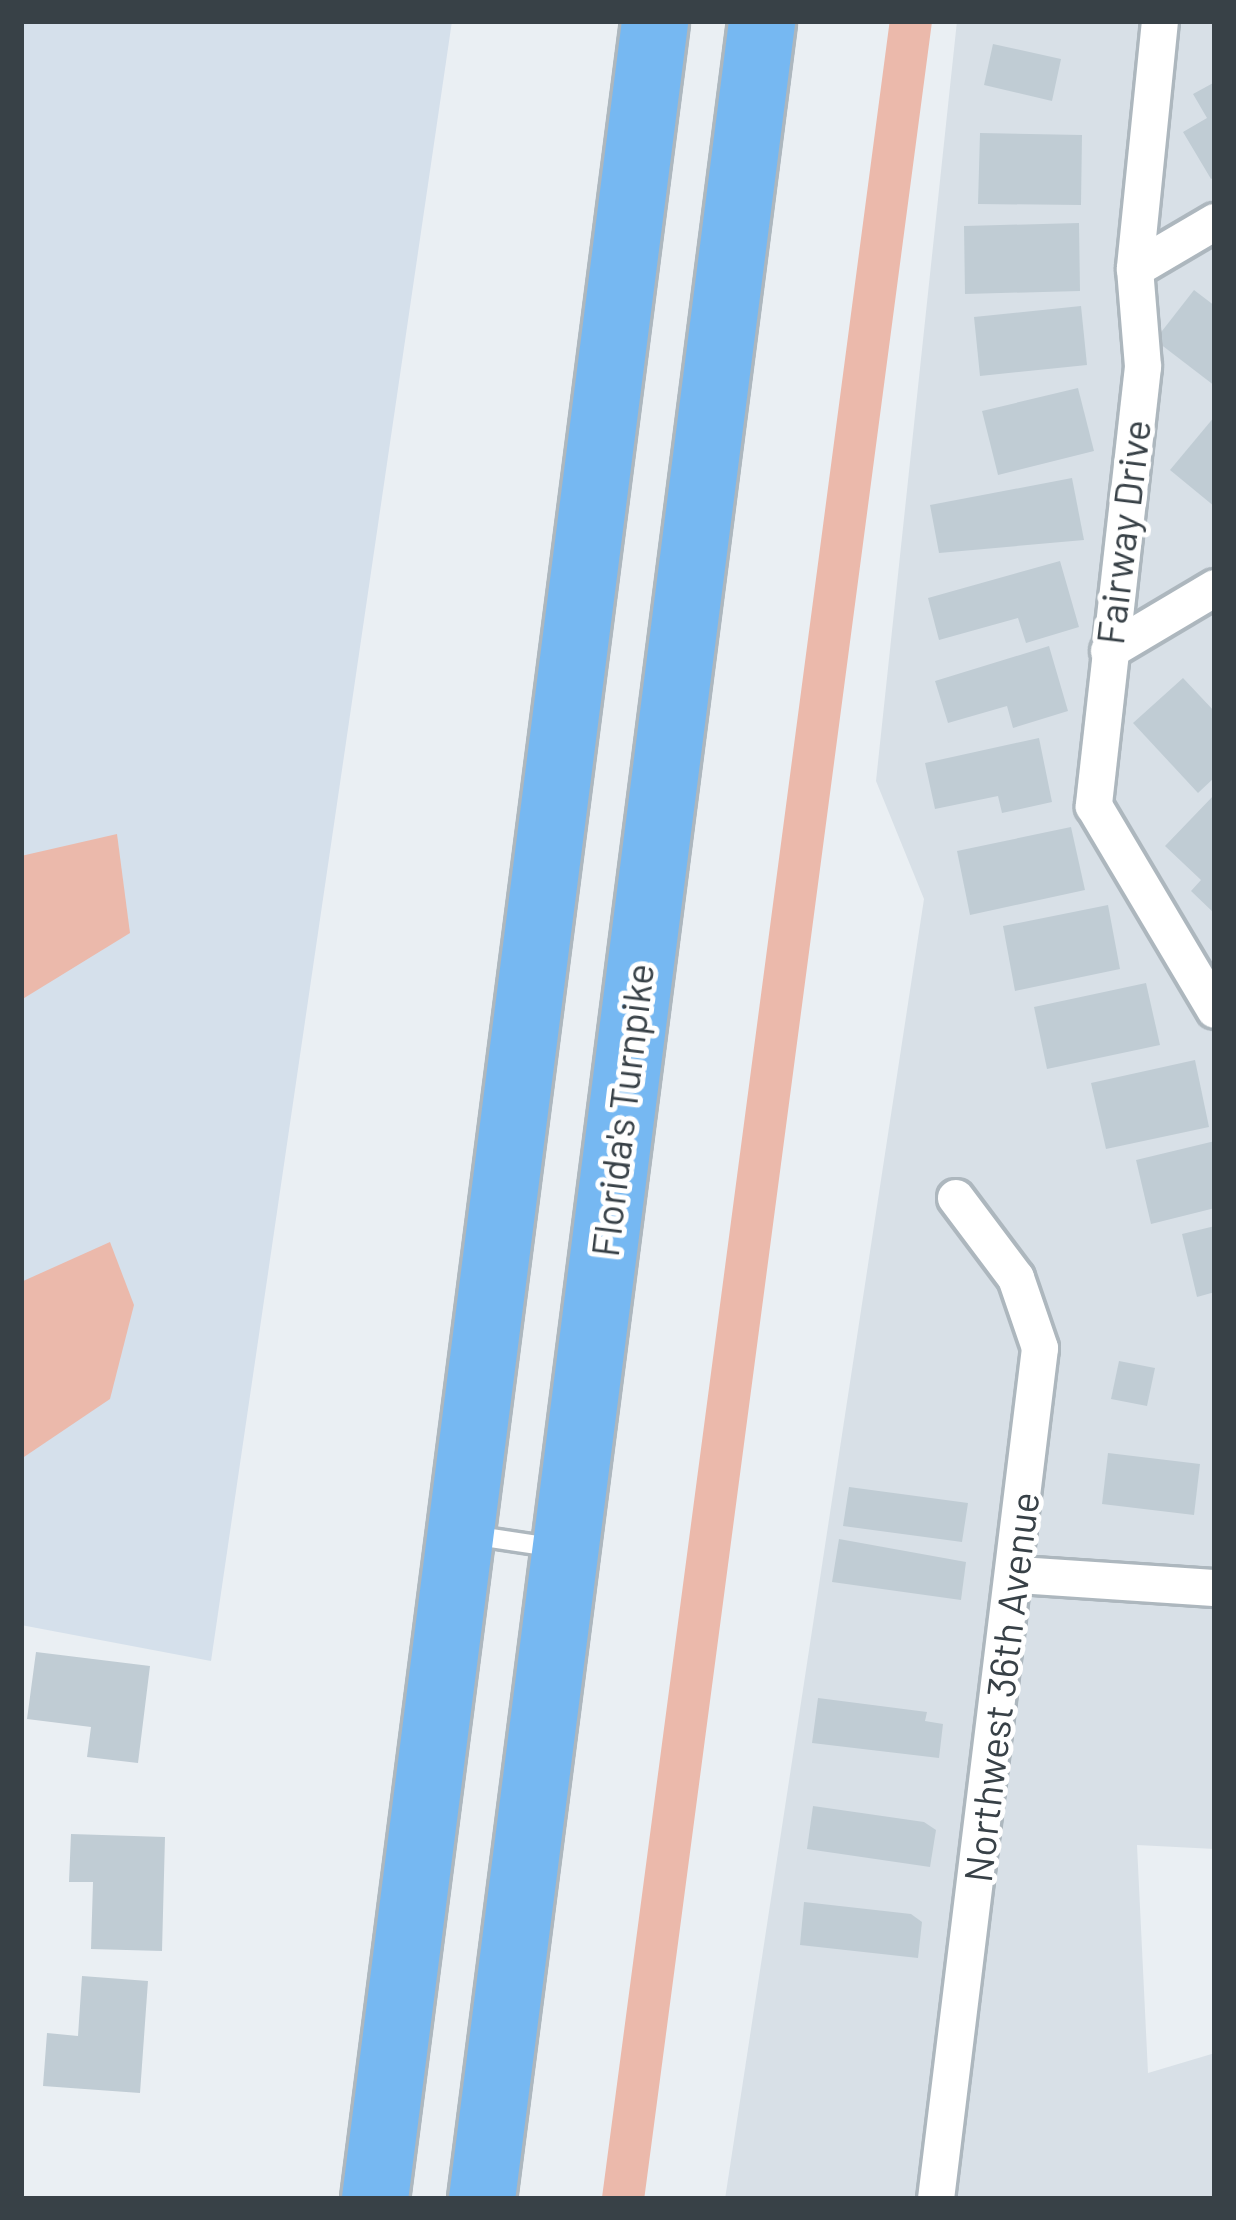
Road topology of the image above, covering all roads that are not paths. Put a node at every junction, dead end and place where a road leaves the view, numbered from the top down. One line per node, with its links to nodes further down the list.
1 (655, 21): 10 (highway)
2 (762, 21): 11 (highway, Florida's Turnpike)
3 (1160, 21): 5 (street, Fairway Drive)
4 (1215, 222): 5 (street)
5 (1136, 269): 7 (street, Fairway Drive)
6 (1215, 588): 7 (street)
7 (1109, 651): 8 (street, Fairway Drive)
8 (1212, 996)
9 (956, 1198): 12 (street, Northwest 36th Avenue)
10 (461, 1533): 11 (lane); 14 (highway)
11 (566, 1550): 15 (highway, Florida's Turnpike)
12 (1018, 1575): 13 (street); 16 (street, Northwest 36th Avenue)
13 (1215, 1588)
14 (376, 2199)
15 (482, 2199)
16 (936, 2199)

